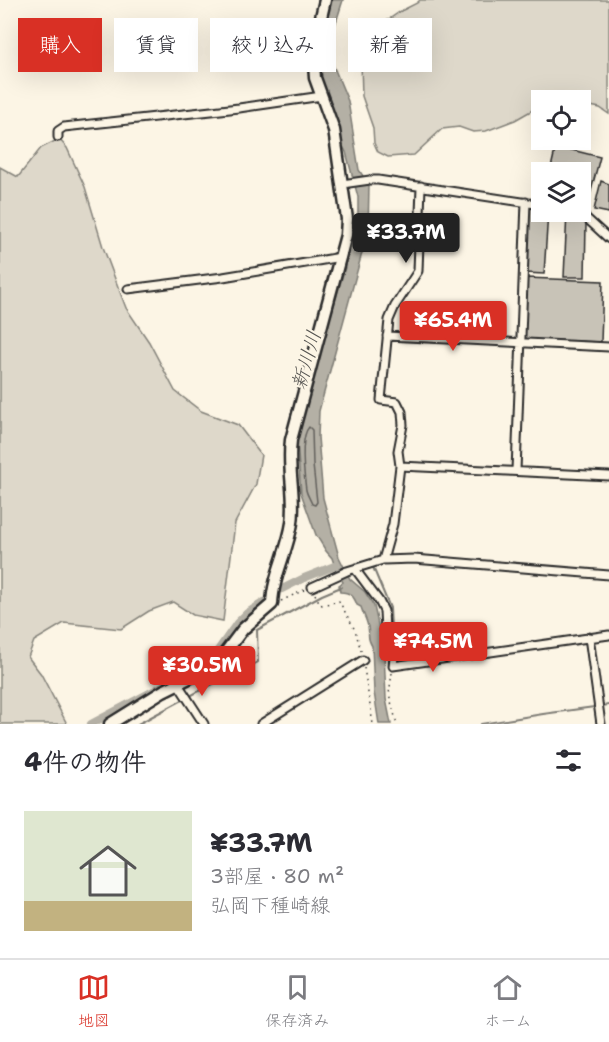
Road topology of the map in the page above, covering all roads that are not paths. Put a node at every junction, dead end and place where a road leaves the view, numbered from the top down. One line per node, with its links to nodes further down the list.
1 (324, 0): 2 (main road)
2 (322, 96): 3 (street); 4 (main road)
3 (58, 137)
4 (345, 183): 5 (street); 10 (main road)
5 (421, 186): 6 (street); 12 (street)
6 (526, 202): 7 (street); 13 (street)
7 (531, 203)
8 (591, 222): 9 (street)
9 (609, 239)
10 (341, 257): 11 (street); 25 (main road)
11 (128, 289)
12 (387, 336): 13 (street); 15 (street)
13 (520, 343): 14 (street); 16 (street)
14 (609, 347)
15 (400, 466): 16 (street); 18 (street)
16 (516, 471): 17 (street)
17 (609, 476)
18 (383, 560): 19 (street); 20 (street)
19 (351, 570): 21 (street); 23 (street)
20 (609, 575)
21 (312, 586)
22 (609, 635): 23 (street)
23 (589, 637): 29 (street)
24 (363, 660): 28 (street)
25 (178, 684): 26 (main road); 27 (street)
26 (110, 724)
27 (204, 724)
28 (261, 724)
29 (601, 724)

